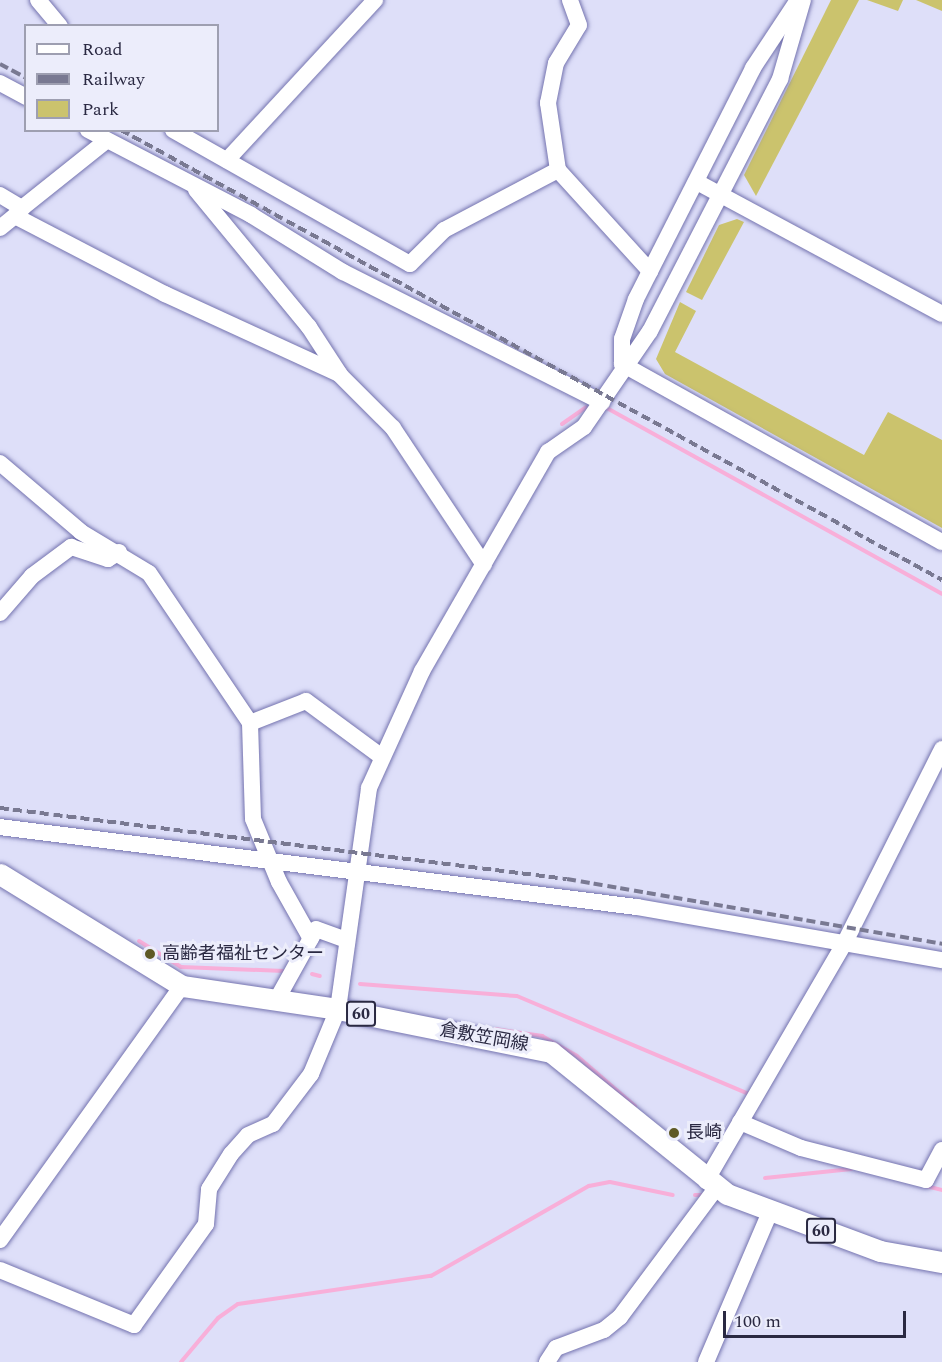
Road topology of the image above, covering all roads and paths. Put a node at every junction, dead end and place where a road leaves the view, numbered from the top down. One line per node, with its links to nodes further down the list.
1 (38, 0): 5 (street)
2 (375, 0): 11 (street)
3 (570, 0): 12 (street)
4 (801, 0): 13 (street); 16 (street)
5 (58, 24)
6 (0, 83): 7 (street)
7 (24, 96)
8 (91, 132): 10 (street)
9 (177, 132): 11 (street)
10 (106, 141): 14 (street); 17 (street)
11 (227, 160): 12 (street)
12 (558, 170): 19 (street)
13 (697, 182): 16 (street); 19 (street)
14 (195, 187): 22 (street); 23 (street)
15 (0, 195): 17 (street)
16 (722, 195): 20 (street); 21 (street)
17 (19, 212): 18 (street); 22 (street)
18 (0, 228)
19 (650, 271): 21 (street)
20 (942, 314)
21 (622, 364): 23 (street); 25 (street)
22 (339, 374): 27 (street)
23 (602, 402): 27 (street)
24 (0, 463): 26 (street)
25 (942, 542)
26 (119, 552): 28 (street); 29 (street)
27 (484, 565): 31 (street)
28 (0, 613)
29 (250, 723): 31 (street); 33 (street)
30 (942, 749): 38 (street)
31 (382, 757): 34 (street)
32 (0, 827): 33 (street)
33 (268, 858): 34 (street); 36 (street)
34 (356, 872): 37 (street); 38 (street)
35 (0, 874): 40 (main road, 倉敷笠岡線 / 60)
36 (311, 939): 37 (street); 41 (street)
37 (347, 940): 42 (street)
38 (845, 942): 39 (street); 43 (street)
39 (942, 960)
40 (182, 986): 41 (main road, 倉敷笠岡線 / 60); 47 (street)
41 (276, 1000): 42 (main road, 倉敷笠岡線 / 60)
42 (338, 1009): 45 (main road, 倉敷笠岡線 / 60); 49 (street)
43 (740, 1122): 44 (street); 45 (street)
44 (942, 1150)
45 (711, 1184): 46 (main road, 倉敷笠岡線 / 60); 50 (street)
46 (771, 1212): 48 (main road, 倉敷笠岡線 / 60); 51 (street)
47 (0, 1240)
48 (942, 1262)
49 (0, 1270)
50 (547, 1362)
51 (706, 1362)

